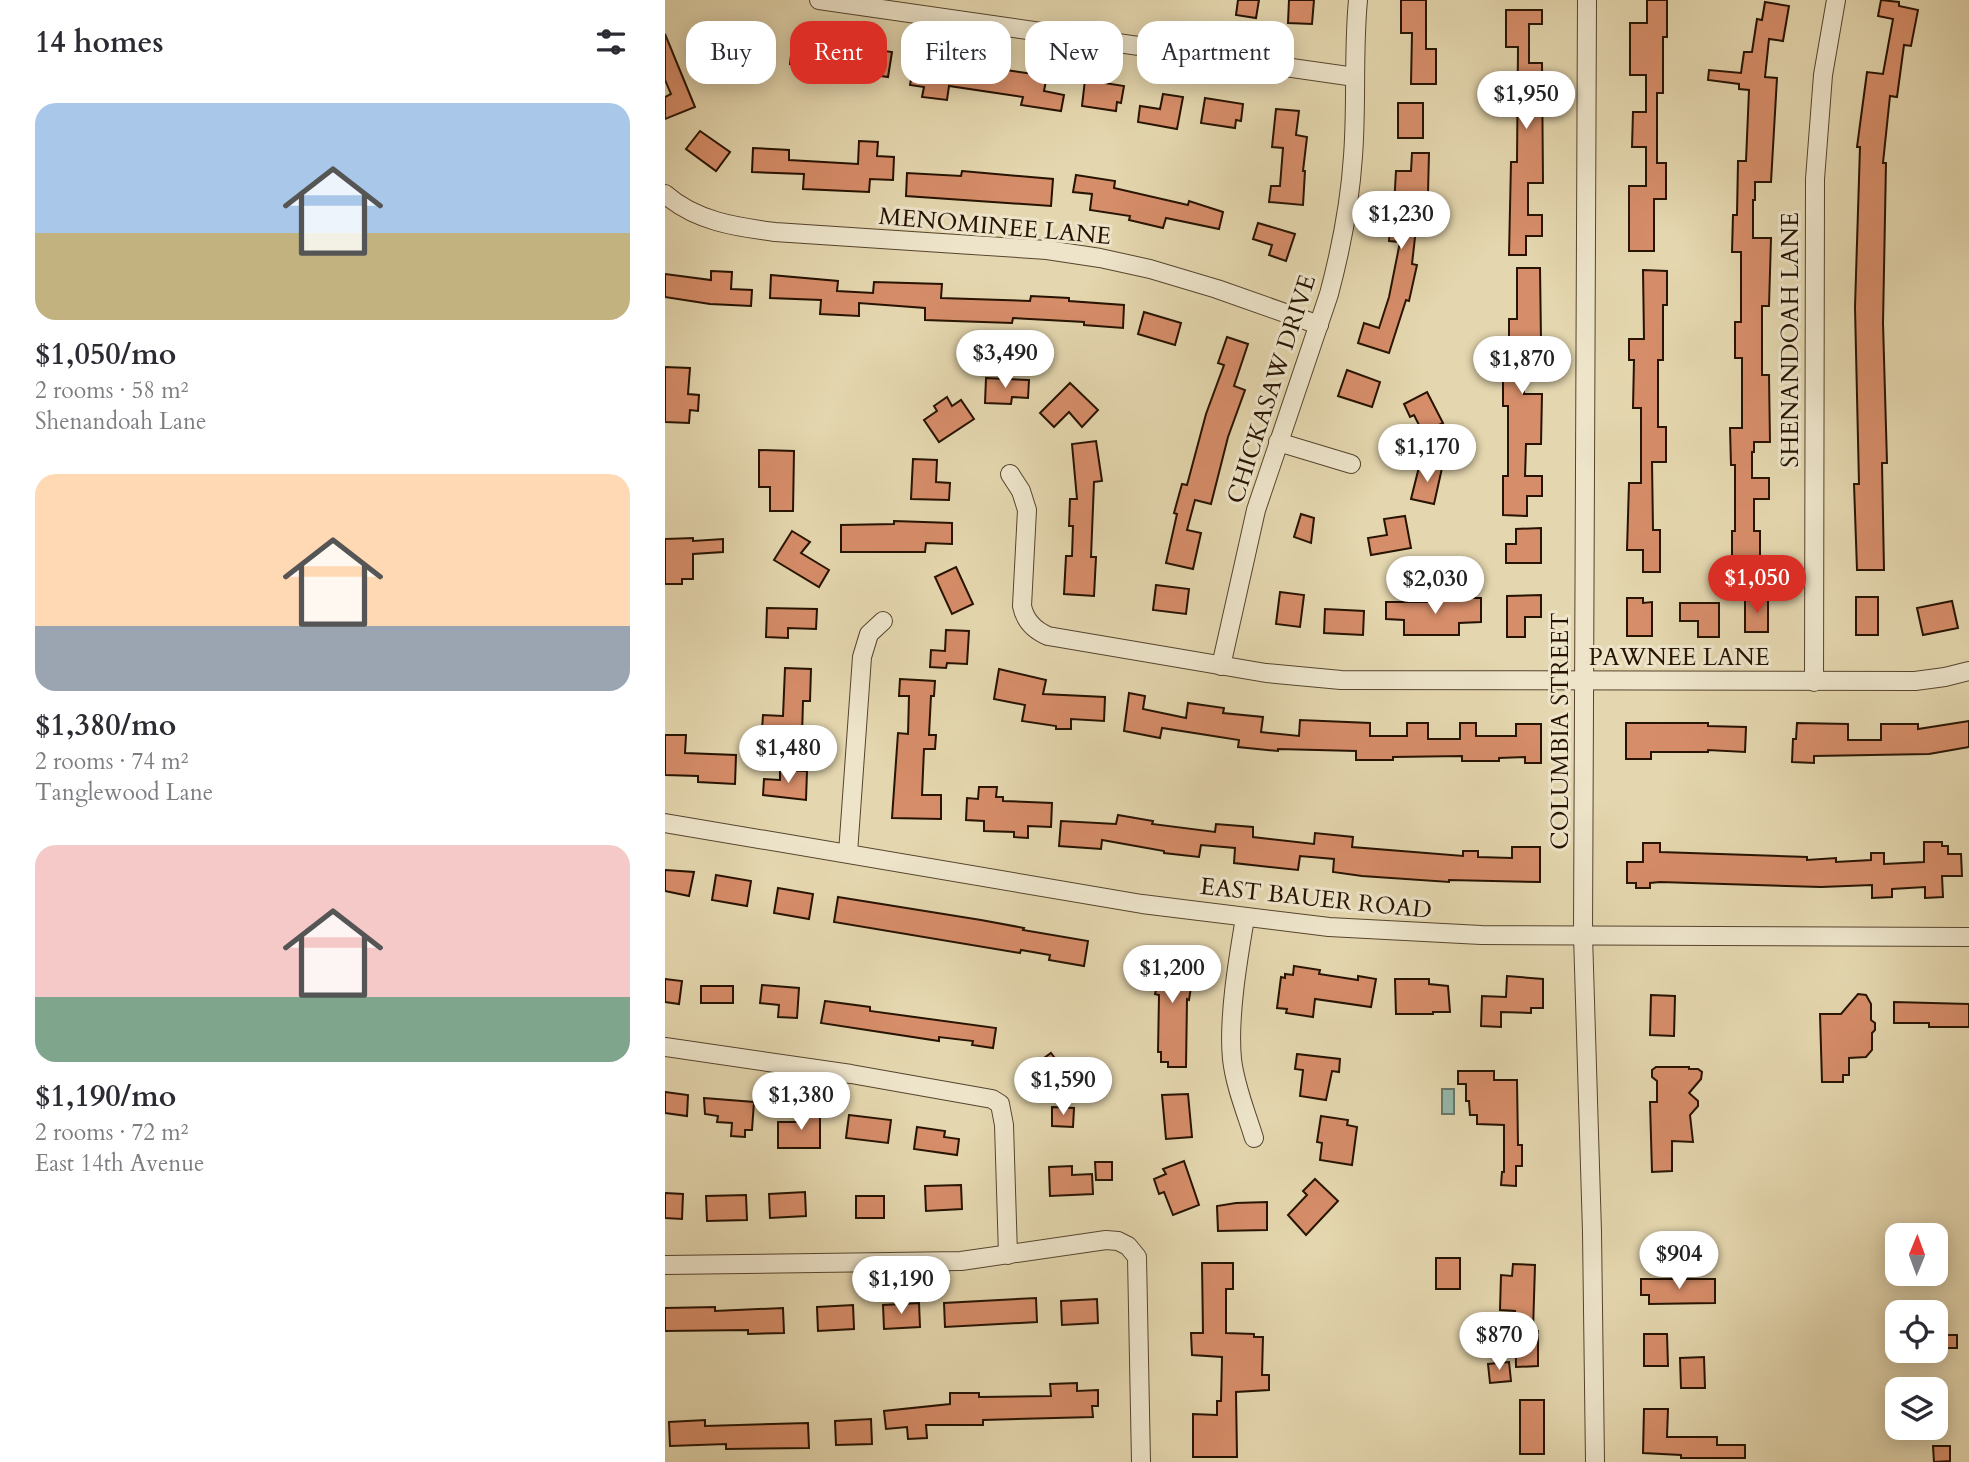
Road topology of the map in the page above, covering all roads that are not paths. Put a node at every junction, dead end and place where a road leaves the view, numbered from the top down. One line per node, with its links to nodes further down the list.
1 (819, 0): 5 (street)
2 (1358, 0): 5 (street, CHICKASAW DRIVE)
3 (1587, 0): 14 (street, COLUMBIA STREET)
4 (1836, 0): 15 (street, SHENANDOAH LANE)
5 (1355, 77): 7 (street, CHICKASAW DRIVE)
6 (665, 194): 7 (street, MENOMINEE LANE)
7 (1319, 325): 8 (street, CHICKASAW DRIVE)
8 (1278, 442): 9 (street); 12 (street, CHICKASAW DRIVE)
9 (1351, 464)
10 (1010, 474): 12 (street, PAWNEE LANE)
11 (883, 621): 17 (street)
12 (1221, 666): 14 (street, PAWNEE LANE)
13 (1969, 671): 15 (street, PAWNEE LANE)
14 (1585, 681): 15 (street, PAWNEE LANE); 19 (street, COLUMBIA STREET)
15 (1814, 682)
16 (665, 823): 17 (street, EAST BAUER ROAD)
17 (848, 853): 18 (street, EAST BAUER ROAD)
18 (1245, 918): 19 (street, EAST BAUER ROAD); 22 (street)
19 (1583, 935): 20 (street, EAST BAUER ROAD); 26 (street, COLUMBIA STREET)
20 (1969, 937)
21 (665, 1047): 23 (street)
22 (1254, 1138)
23 (1008, 1255): 24 (street); 25 (street)
24 (665, 1265)
25 (1141, 1462)
26 (1595, 1462)

